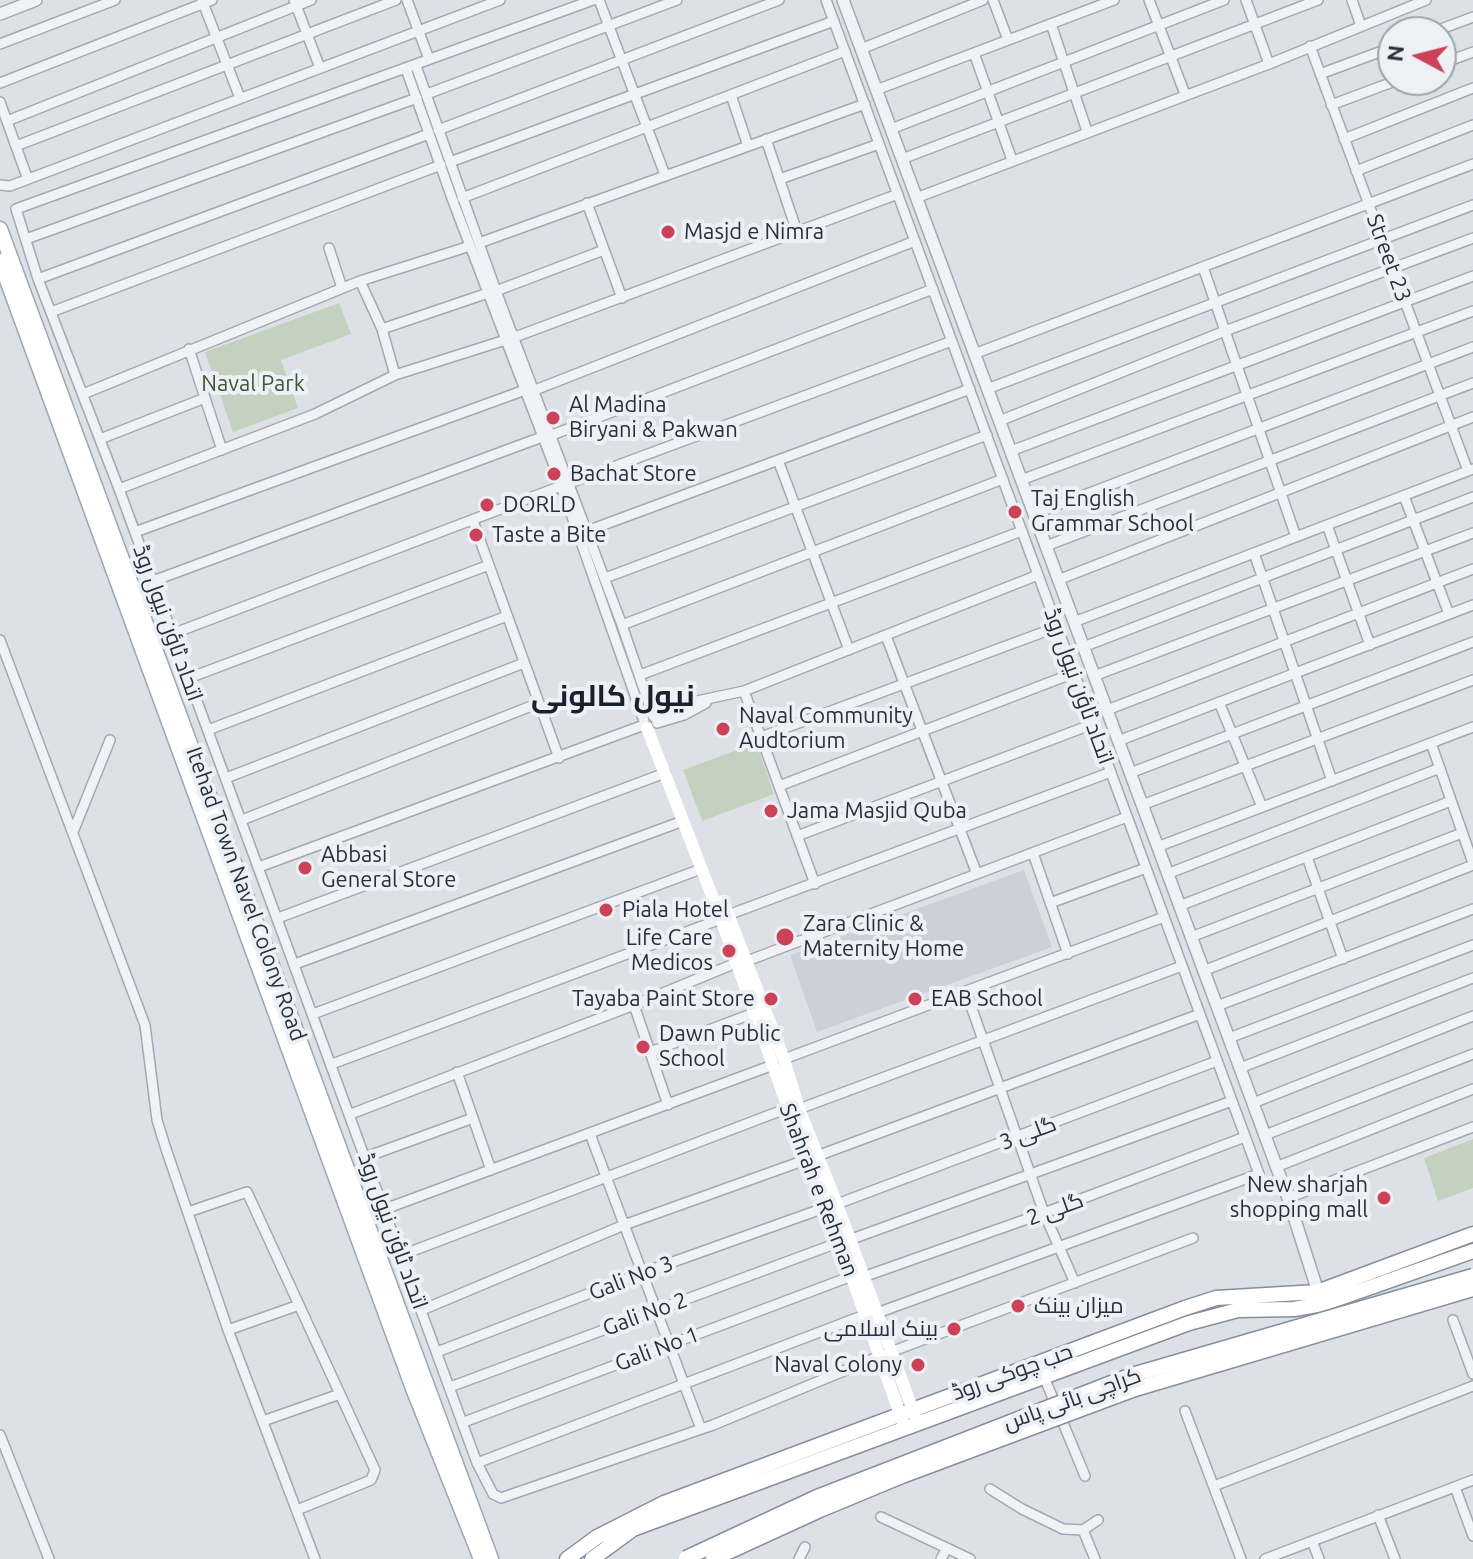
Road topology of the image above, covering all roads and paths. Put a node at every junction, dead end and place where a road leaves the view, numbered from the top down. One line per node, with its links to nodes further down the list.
1 (36, 0): 23 (street)
2 (115, 0): 34 (street)
3 (311, 0): 22 (street)
4 (396, 0): 31 (street)
5 (407, 0): 30 (street)
6 (500, 0): 30 (street)
7 (596, 0): 28 (street); 41 (street, اتحاد ٹاؤن نیول روڈ)
8 (677, 0): 28 (street)
9 (779, 0): 42 (street)
10 (826, 0): 24 (street, اتحاد ٹاؤن نیول روڈ)
11 (843, 0): 36 (street)
12 (983, 0): 36 (street)
13 (993, 0): 33 (street)
14 (1114, 0): 25 (street)
15 (1149, 0): 26 (street)
16 (1224, 0): 26 (street)
17 (1246, 0): 27 (street)
18 (1318, 0): 27 (street)
19 (1352, 0): 29 (street)
20 (1426, 0): 29 (street)
21 (206, 1): 32 (street); 49 (street)
22 (295, 3): 31 (street); 32 (street)
23 (0, 14)
24 (834, 21): 37 (street, اتحاد ٹاؤن نیول روڈ); 55 (street)
25 (1051, 24): 33 (street); 43 (street)
26 (1159, 25): 40 (street); 43 (street)
27 (1255, 25): 40 (street); 44 (street)
28 (609, 26): 42 (street); 58 (street)
29 (1361, 26): 35 (street)
30 (418, 31): 41 (street); 46 (street)
31 (307, 34): 45 (street); 46 (street)
32 (217, 37): 45 (street); 63 (street)
33 (1008, 40): 38 (street)
34 (0, 44)
35 (1310, 46): 44 (street); 48 (street, Street 23)
36 (861, 49): 52 (street)
37 (845, 51): 57 (street); 61 (street, اتحاد ٹاؤن نیول روڈ)
38 (974, 53): 52 (street); 53 (street)
39 (1377, 53): 48 (street)
40 (1171, 57): 54 (street); 56 (street)
41 (429, 59): 47 (street, اتحاد ٹاؤن نیول روڈ)
42 (622, 60): 55 (street); 69 (street)
43 (1065, 62): 53 (street); 54 (street)
44 (1269, 64): 56 (street)
45 (227, 65): 59 (street); 73 (street)
46 (320, 68): 59 (street)
47 (411, 68): 58 (street); 93 (street, اتحاد ٹاؤن نیول روڈ)
48 (1320, 74): 62 (street, Street 23)
49 (0, 83)
50 (1377, 88): 62 (street)
51 (1473, 88): 71 (street)
52 (876, 90): 67 (street)
53 (988, 91): 64 (street); 67 (street)
54 (1076, 93): 64 (street); 68 (street)
55 (635, 94): 66 (street); 77 (street)
56 (1185, 94): 68 (street)
57 (731, 95): 66 (street); 74 (street)
58 (422, 96): 69 (street); 93 (street)
59 (240, 98): 81 (street)
60 (0, 102): 63 (street)
61 (865, 104): 70 (street); 72 (street, اتحاد ٹاؤن نیول روڈ)
62 (1331, 105): 71 (street, Street 23)
63 (7, 121): 73 (street)
64 (999, 122): 75 (street); 76 (street)
65 (1473, 125): 79 (street)
66 (647, 128): 80 (street); 85 (street)
67 (891, 129): 75 (street)
68 (1087, 131): 76 (street)
69 (434, 132): 77 (street); 103 (street)
70 (766, 139): 74 (street); 82 (street)
71 (1344, 139): 79 (street, Street 23)
72 (879, 144): 82 (street); 84 (street, اتحاد ٹاؤن نیول روڈ)
73 (16, 146): 81 (street)
74 (748, 146): 80 (street)
75 (902, 159): 86 (street)
76 (1012, 160): 86 (street)
77 (445, 163): 85 (street); 96 (street); 112 (street)
78 (1473, 164): 88 (street)
79 (1356, 171): 88 (street, Street 23)
80 (665, 175): 87 (street)
81 (27, 177): 83 (street)
82 (780, 179): 91 (street)
83 (0, 185)
84 (898, 194): 91 (street); 95 (street, اتحاد ٹاؤن نیول روڈ)
85 (462, 198): 96 (street)
86 (916, 198): 120 (street)
87 (587, 203): 96 (street); 98 (street)
88 (1369, 204): 94 (street, Street 23); 100 (street)
89 (1473, 205): 94 (street)
90 (0, 229): 166 (main road, Itehad Town Navel Colony Road)
91 (797, 232): 108 (street)
92 (1473, 238): 101 (street)
93 (26, 239): 103 (street, اتحاد ٹاؤن نیول روڈ)
94 (1382, 240): 101 (street, Street 23); 110 (street)
95 (915, 241): 106 (street, اتحاد ٹاؤن نیول روڈ); 127 (street)
96 (474, 244): 104 (street); 107 (street)
97 (329, 248): 105 (street)
98 (604, 250): 107 (street); 108 (street)
99 (0, 261): 166 (main road, Itehad Town Navel Colony Road)
100 (1203, 267): 110 (street); 120 (street)
101 (1393, 268): 109 (street, Street 23); 114 (street)
102 (1473, 276): 109 (street)
103 (38, 279): 112 (street, اتحاد ٹاؤن نیول روڈ)
104 (360, 281): 105 (street); 113 (street)
105 (342, 288): 119 (street)
106 (933, 289): 117 (street, اتحاد ٹاؤن نیول روڈ); 137 (street)
107 (492, 292): 113 (street); 116 (street)
108 (622, 298): 116 (street)
109 (1405, 302): 115 (street, Street 23); 122 (street)
110 (1215, 303): 114 (street); 126 (street)
111 (1473, 311): 115 (street)
112 (51, 312): 128 (street, اتحاد ٹاؤن نیول روڈ)
113 (382, 329): 123 (street)
114 (1225, 331): 122 (street); 133 (street)
115 (1416, 332): 121 (street, Street 23); 129 (street)
116 (510, 339): 123 (street); 127 (street)
117 (952, 341): 125 (street, اتحاد ٹاؤن نیول روڈ); 146 (street)
118 (1473, 347): 121 (street)
119 (189, 349): 128 (street); 131 (street)
120 (974, 354): 126 (street)
121 (1428, 364): 130 (street, Street 23); 135 (street)
122 (1237, 366): 129 (street); 140 (street)
123 (395, 375): 139 (street)
124 (1473, 383): 130 (street)
125 (970, 389): 136 (street, اتحاد ٹاؤن نیول روڈ); 141 (street)
126 (987, 389): 133 (street)
127 (530, 390): 137 (street); 158 (street)
128 (83, 394): 138 (street, اتحاد ٹاؤن نیول روڈ)
129 (1247, 395): 135 (street); 145 (street)
130 (1440, 396): 134 (street, Street 23); 142 (street)
131 (205, 398): 138 (street); 139 (street)
132 (1473, 417): 134 (street)
133 (999, 421): 140 (street)
134 (1451, 426): 143 (street, Street 23); 148 (street)
135 (1259, 428): 142 (street); 152 (street)
136 (987, 435): 144 (street, اتحاد ٹاؤن نیول روڈ); 151 (street)
137 (547, 436): 146 (street); 173 (street)
138 (100, 439): 147 (street, اتحاد ٹاؤن نیول روڈ)
139 (222, 450): 147 (street)
140 (1011, 451): 145 (street)
141 (778, 460): 151 (street); 156 (street)
142 (1270, 461): 148 (street); 161 (street)
143 (1470, 470): 149 (street)
144 (1003, 479): 157 (street, اتحاد ٹاؤن نیول روڈ); 164 (street)
145 (1021, 480): 152 (street)
146 (566, 485): 154 (street); 156 (street); 206 (street)
147 (119, 489): 158 (street, اتحاد ٹاؤن نیول روڈ)
148 (1281, 493): 160 (street); 172 (street)
149 (1404, 496): 153 (street); 155 (street)
150 (1473, 497): 153 (street)
151 (795, 507): 164 (street); 171 (street)
152 (1034, 514): 161 (street)
153 (1413, 520): 162 (street); 163 (street)
154 (473, 521): 167 (street); 185 (street)
155 (1327, 525): 160 (street); 162 (street)
156 (587, 531): 171 (street)
157 (1022, 531): 169 (street, اتحاد ٹاؤن نیول روڈ); 176 (street)
158 (135, 532): 173 (street, اتحاد ٹاؤن نیول روڈ)
159 (1473, 533): 163 (street)
160 (1296, 537): 165 (street)
161 (1046, 546): 172 (street)
162 (1336, 549): 170 (street); 174 (street)
163 (1425, 551): 174 (street); 175 (street)
164 (812, 553): 176 (street); 183 (street)
165 (1254, 553): 170 (street); 182 (street)
166 (115, 556): 356 (main road, Itehad Town Navel Colony Road); 357 (main road, Itehad Town Navel Colony Road)
167 (489, 565): 181 (street); 198 (street)
168 (1473, 569): 175 (street)
169 (1038, 575): 184 (street, اتحاد ٹاؤن نیول روڈ); 186 (street)
170 (1263, 577): 178 (street); 191 (street)
171 (605, 578): 183 (street)
172 (1058, 580): 182 (street)
173 (153, 581): 185 (street, اتحاد ٹاؤن نیول روڈ)
174 (1347, 581): 178 (street); 179 (street)
175 (1437, 583): 179 (street); 180 (street)
176 (831, 604): 192 (street); 196 (street)
177 (1473, 605): 180 (street)
178 (1273, 608): 188 (street); 197 (street)
179 (1358, 613): 188 (street); 190 (street)
180 (1449, 614): 190 (street)
181 (507, 616): 193 (street); 209 (street)
182 (1074, 622): 191 (street)
183 (622, 625): 196 (street)
184 (1057, 627): 194 (street, اتحاد ٹاؤن نیول روڈ); 200 (street)
185 (172, 634): 198 (street, اتحاد ٹاؤن نیول روڈ)
186 (886, 636): 192 (street); 200 (street)
187 (0, 640): 234 (street)
188 (1284, 642): 195 (street); 205 (street)
189 (1473, 642): 204 (street)
190 (1370, 645): 195 (street)
191 (1083, 647): 197 (street)
192 (849, 650): 201 (street)
193 (524, 663): 203 (street); 223 (street)
194 (1074, 673): 207 (street, اتحاد ٹاؤن نیول روڈ); 210 (street)
195 (1295, 673): 202 (street); 204 (street)
196 (640, 675): 206 (street)
197 (1094, 676): 205 (street)
198 (189, 678): 209 (street, اتحاد ٹاؤن نیول روڈ)
199 (1473, 680): 213 (street)
200 (904, 684): 210 (street); 212 (street)
201 (744, 691): 206 (street); 212 (street)
202 (1219, 702): 211 (street); 215 (street)
203 (539, 703): 217 (street); 231 (street)
204 (1306, 706): 211 (street); 213 (street)
205 (1107, 710): 215 (street)
206 (651, 723): 217 (street); 221 (main road, Shahrah e Rehman); 251 (main road, Shahrah e Rehman)
207 (1093, 724): 220 (street, اتحاد ٹاؤن نیول روڈ); 224 (street)
208 (1473, 727): 216 (street)
209 (208, 730): 223 (street, اتحاد ٹاؤن نیول روڈ)
210 (922, 731): 224 (street); 226 (street)
211 (1232, 734): 218 (street); 222 (street)
212 (761, 737): 226 (street)
213 (1317, 738): 218 (street); 225 (street)
214 (110, 740): 234 (street)
215 (1118, 741): 222 (street)
216 (1431, 743): 219 (street); 225 (street)
217 (559, 758): 241 (street)
218 (1245, 766): 228 (street); 229 (street)
219 (1440, 768): 227 (street); 245 (street)
220 (1111, 772): 230 (street, اتحاد ٹاؤن نیول روڈ); 233 (street)
221 (665, 773): 232 (main road, Shahrah e Rehman); 253 (street)
222 (1130, 773): 228 (street)
223 (226, 778): 231 (street, اتحاد ٹاؤن نیول روڈ)
224 (941, 781): 233 (street); 236 (street)
225 (1332, 781): 229 (street)
226 (779, 786): 236 (street)
227 (1451, 801): 235 (street); 239 (street)
228 (1142, 805): 237 (street)
229 (1262, 807): 237 (street)
230 (1127, 817): 238 (street); 242 (street, اتحاد ٹاؤن نیول روڈ)
231 (242, 820): 241 (street, اتحاد ٹاؤن نیول روڈ)
232 (683, 821): 243 (main road, Shahrah e Rehman); 260 (street)
233 (960, 829): 244 (street); 246 (street)
234 (73, 832): 302 (street)
235 (1462, 833): 240 (street); 247 (street)
236 (797, 836): 246 (street)
237 (1157, 847): 245 (street)
238 (1033, 853): 244 (street); 248 (street)
239 (1307, 857): 247 (street); 249 (street)
240 (1473, 864): 254 (street)
241 (259, 867): 253 (street, اتحاد ٹاؤن نیول روڈ)
242 (1146, 868): 248 (street); 252 (street, اتحاد ٹاؤن نیول روڈ)
243 (701, 869): 251 (main road, Shahrah e Rehman); 268 (street)
244 (977, 874): 259 (street)
245 (1167, 874): 249 (street)
246 (815, 884): 251 (street)
247 (1318, 888): 254 (street); 255 (street)
248 (1050, 903): 257 (street)
249 (1179, 906): 255 (street)
250 (1473, 909): 258 (street)
251 (724, 917): 259 (main road, Shahrah e Rehman); 277 (street)
252 (1164, 917): 257 (street); 261 (street, اتحاد ٹاؤن نیول روڈ)
253 (278, 918): 260 (street, اتحاد ٹاؤن نیول روڈ)
254 (1330, 921): 258 (street); 262 (street)
255 (1191, 937): 262 (street)
256 (1473, 945): 271 (street)
257 (1068, 954): 264 (street)
258 (1343, 959): 266 (street)
259 (742, 962): 265 (street); 267 (main road, Shahrah e Rehman); 276 (main road, Shahrah e Rehman)
260 (295, 964): 268 (street, اتحاد ٹاؤن نیول روڈ)
261 (1182, 966): 269 (street, اتحاد ٹاؤن نیول روڈ); 272 (street)
262 (1203, 971): 266 (street)
263 (1473, 978): 278 (street)
264 (966, 992): 272 (street); 276 (street)
265 (634, 1005): 273 (street); 279 (street)
266 (1217, 1006): 271 (street)
267 (754, 1013): 273 (street); 276 (main road, Shahrah e Rehman)
268 (313, 1014): 277 (street, اتحاد ٹاؤن نیول روڈ)
269 (1200, 1014): 275 (street, اتحاد ٹاؤن نیول روڈ); 280 (street)
270 (1473, 1016): 283 (street)
271 (1229, 1038): 278 (street)
272 (983, 1041): 280 (street); 285 (street)
273 (650, 1052): 284 (street)
274 (1473, 1054): 290 (street)
275 (1217, 1061): 282 (street, اتحاد ٹاؤن نیول روڈ); 292 (street, گلی 3)
276 (778, 1062): 284 (street); 285 (main road, Shahrah e Rehman)
277 (332, 1064): 286 (street, اتحاد ٹاؤن نیول روڈ)
278 (1240, 1068): 283 (street)
279 (457, 1072): 286 (street); 287 (street)
280 (1000, 1088): 292 (street); 294 (street)
281 (1473, 1089): 295 (street)
282 (1232, 1101): 291 (street, اتحاد ٹاؤن نیول روڈ); 297 (street, گلی 2)
283 (1253, 1103): 290 (street)
284 (668, 1105): 289 (street)
285 (794, 1109): 294 (main road, Shahrah e Rehman); 298 (street)
286 (351, 1114): 293 (street, اتحاد ٹاؤن نیول روڈ)
287 (473, 1118): 293 (street); 296 (street)
288 (1473, 1127): 299 (street)
289 (590, 1134): 296 (street); 298 (street)
290 (1265, 1135): 295 (street)
291 (1245, 1137): 303 (street, گلی 2); 308 (street, اتحاد ٹاؤن نیول روڈ)
292 (1017, 1138): 297 (street); 300 (street, گلی 3)
293 (366, 1157): 301 (street, اتحاد ٹاؤن نیول روڈ)
294 (813, 1158): 300 (main road, Shahrah e Rehman); 304 (street)
295 (1276, 1167): 299 (street)
296 (491, 1170): 301 (street)
297 (1030, 1175): 303 (street); 307 (street, گلی 2)
298 (607, 1176): 304 (street); 310 (street)
299 (1288, 1198): 316 (street)
300 (832, 1206): 307 (main road, Shahrah e Rehman); 311 (street, Gali No 3)
301 (385, 1209): 310 (street, اتحاد ٹاؤن نیول روڈ)
302 (188, 1212): 317 (street); 322 (street)
303 (1044, 1213): 308 (street); 313 (street, گلی 2)
304 (624, 1225): 311 (street); 318 (street)
305 (1473, 1234): 316 (main road, حب چوکی روڈ)
306 (1193, 1238): 314 (street, اتحاد ٹاؤن نیول روڈ)
307 (844, 1241): 313 (main road, Shahrah e Rehman); 319 (street, Gali No 2)
308 (1060, 1247): 314 (street); 320 (street)
309 (1473, 1251): 316 (main road)
310 (402, 1255): 318 (street, اتحاد ٹاؤن نیول روڈ)
311 (642, 1273): 319 (street); 324 (street, Gali No 3)
312 (1473, 1276): 360 (main road, کراچی بائی پاس, bridge)
313 (857, 1277): 320 (main road, Shahrah e Rehman); 323 (street, Gali No 1)
314 (1075, 1283): 325 (street, اتحاد ٹاؤن نیول روڈ)
315 (1473, 1289): 361 (main road, کراچی بائی پاس, bridge)
316 (1320, 1298): 326 (main road, حب چوکی روڈ); 328 (main road)
317 (299, 1305): 322 (street); 332 (street)
318 (422, 1310): 324 (street, اتحاد ٹاؤن نیول روڈ)
319 (655, 1310): 323 (street); 331 (street, Gali No 2)
320 (872, 1313): 325 (main road, Shahrah e Rehman); 329 (street)
321 (1453, 1320): 327 (street)
322 (228, 1330): 335 (street)
323 (669, 1344): 329 (street); 336 (street, Gali No 1)
324 (437, 1352): 331 (street, اتحاد ٹاؤن نیول روڈ)
325 (886, 1354): 334 (main road, Shahrah e Rehman); 337 (street, اتحاد ٹاؤن نیول روڈ)
326 (1037, 1362): 328 (street); 334 (main road, حب چوکی روڈ)
327 (1473, 1374)
328 (1043, 1377): 334 (main road); 340 (street)
329 (685, 1386): 337 (street); 339 (street)
330 (1473, 1386): 342 (street)
331 (450, 1387): 336 (street, اتحاد ٹاؤن نیول روڈ)
332 (340, 1394): 335 (street); 345 (street)
333 (1185, 1411): 342 (street)
334 (908, 1418): 358 (main road, حب چوکی روڈ); 359 (main road)
335 (263, 1421): 345 (street)
336 (464, 1422): 339 (street, اتحاد ٹاؤن نیول روڈ)
337 (701, 1429): 339 (street, اتحاد ٹاؤن نیول روڈ)
338 (0, 1435): 354 (street)
339 (477, 1463)
340 (1085, 1476)
341 (1473, 1480): 343 (street)
342 (1214, 1486): 366 (street)
343 (1455, 1487): 346 (street); 350 (street)
344 (990, 1489): 349 (street)
345 (297, 1510): 355 (street)
346 (1378, 1515): 351 (street); 369 (street)
347 (881, 1517): 353 (street)
348 (1098, 1520): 349 (street)
349 (1083, 1530): 365 (street)
350 (1473, 1536)
351 (1312, 1541): 367 (street); 368 (street)
352 (805, 1547): 362 (street)
353 (947, 1548): 363 (street); 364 (street)
354 (49, 1559)
355 (315, 1559)
356 (481, 1559)
357 (491, 1559)
358 (567, 1559)
359 (592, 1559)
360 (686, 1559)
361 (713, 1559)
362 (799, 1559)
363 (941, 1559)
364 (970, 1559)
365 (1095, 1559)
366 (1241, 1559)
367 (1265, 1559)
368 (1319, 1559)
369 (1395, 1559)

